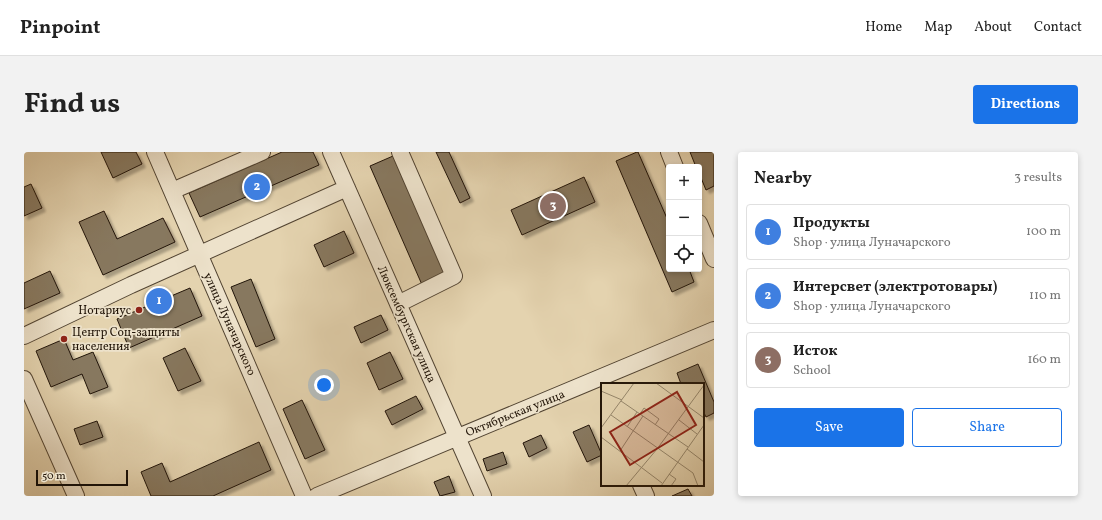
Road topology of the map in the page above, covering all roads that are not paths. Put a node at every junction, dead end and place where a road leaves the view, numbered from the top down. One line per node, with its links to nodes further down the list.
1 (155, 152): 8 (street, улица Луначарского)
2 (262, 152): 8 (street)
3 (400, 152): 12 (street)
4 (669, 152): 6 (street)
5 (335, 153): 7 (street, Люксембургская улица)
6 (674, 164)
7 (347, 188): 10 (street); 12 (street, Люксембургская улица)
8 (172, 191): 10 (street, улица Луначарского)
9 (702, 230): 11 (street)
10 (199, 254): 14 (street); 21 (street, улица Луначарского)
11 (714, 259)
12 (398, 304): 18 (street, Люксембургская улица)
13 (714, 330): 16 (street, Октябрьская улица)
14 (24, 336)
15 (24, 379): 20 (street)
16 (604, 383)
17 (600, 385): 18 (street, Октябрьская улица)
18 (457, 438): 22 (street, Октябрьская улица); 23 (street, Люксембургская улица)
19 (642, 486): 24 (street)
20 (76, 496)
21 (304, 496)
22 (317, 496)
23 (483, 496)
24 (646, 496)

